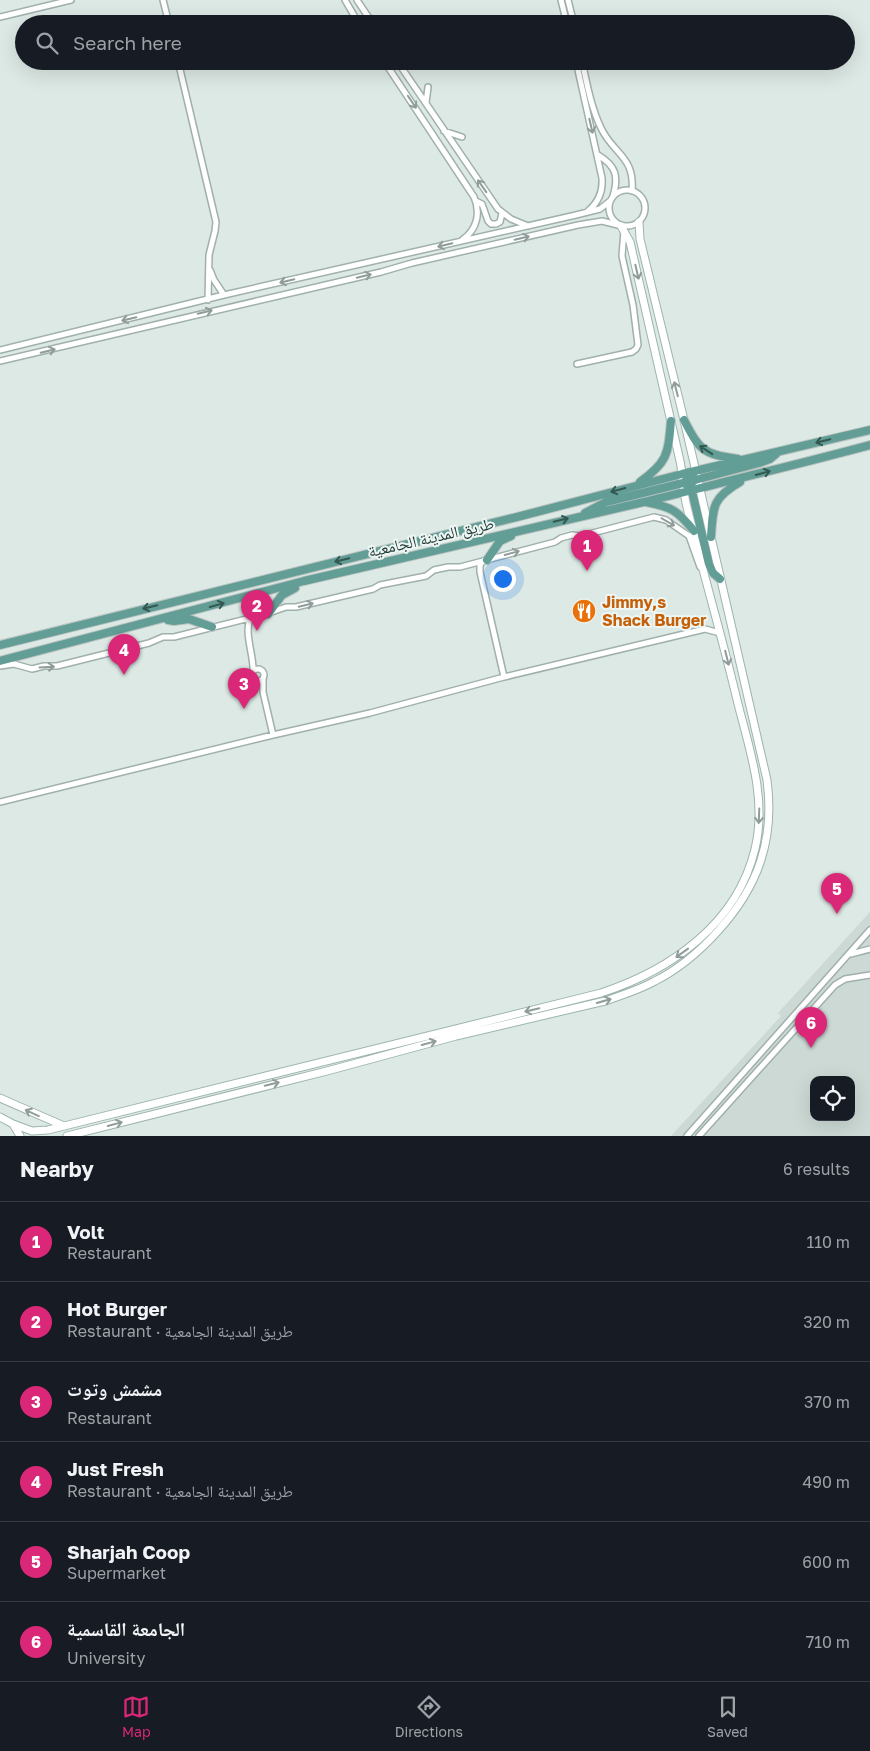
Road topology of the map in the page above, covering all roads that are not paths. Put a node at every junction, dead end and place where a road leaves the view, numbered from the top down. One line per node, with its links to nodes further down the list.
1 (71, 0): 12 (street)
2 (163, 0): 7 (street)
3 (345, 0): 8 (street)
4 (357, 0): 9 (street)
5 (561, 0): 10 (street)
6 (568, 0): 11 (street)
7 (167, 15)
8 (354, 15)
9 (367, 15)
10 (565, 15)
11 (572, 15)
12 (0, 17)
13 (180, 70): 34 (street)
14 (390, 70): 25 (street, one-way to 25)
15 (403, 70): 19 (street)
16 (578, 70): 22 (street, one-way to 22)
17 (584, 70): 23 (street)
18 (428, 87): 19 (street)
19 (426, 103): 20 (street)
20 (444, 131): 21 (street); 26 (street, one-way to 20)
21 (462, 137)
22 (598, 155): 24 (street); 27 (street)
23 (632, 191): 24 (street); 28 (street)
24 (612, 199): 27 (street); 30 (street)
25 (476, 201): 26 (street); 31 (street)
26 (502, 213): 29 (street)
27 (585, 213): 29 (street)
28 (639, 222): 30 (street); 40 (main road, one-way to 28)
29 (531, 226): 31 (street)
30 (621, 227): 33 (street, one-way to 30); 39 (street); 41 (main road, one-way to 41)
31 (460, 241): 32 (street, one-way to 32)
32 (410, 252): 33 (street); 35 (street, one-way to 35)
33 (412, 263): 38 (street, one-way to 33)
34 (208, 265): 35 (street); 36 (street)
35 (224, 295): 36 (street)
36 (208, 300): 37 (street, one-way to 37)
37 (0, 350)
38 (0, 361)
39 (577, 364)
40 (684, 420): 45 (main road, one-way to 40); 46 (main road)
41 (671, 421): 48 (main road); 49 (main road)
42 (870, 430): 44 (main road, طريق المدينة الجامعية, one-way to 44)
43 (870, 444): 47 (main road, طريق المدينة الجامعية, one-way to 43)
44 (778, 452): 45 (main road, طريق المدينة الجامعية); 48 (main road)
45 (742, 459): 46 (main road, طريق المدينة الجامعية)
46 (695, 471): 48 (main road, طريق المدينة الجامعية); 48 (main road)
47 (748, 477): 48 (main road, طريق المدينة الجامعية); 54 (main road)
48 (689, 483): 49 (main road, طريق المدينة الجامعية); 50 (main road, طريق المدينة الجامعية); 51 (main road); 53 (main road); 54 (main road); 59 (main road)
49 (634, 486): 70 (main road, طريق المدينة الجامعية, one-way to 70)
50 (644, 502): 51 (main road, طريق المدينة الجامعية); 53 (main road)
51 (581, 516): 52 (main road, طريق المدينة الجامعية, one-way to 51)
52 (519, 530): 55 (main road); 60 (main road, طريق المدينة الجامعية)
53 (694, 531): 57 (main road)
54 (710, 537): 59 (main road)
55 (485, 560): 56 (street); 57 (street, one-way to 57); 58 (street)
56 (469, 564): 58 (street); 61 (street, one-way to 56)
57 (704, 570): 62 (main road)
58 (480, 576): 76 (street)
59 (720, 579): 91 (main road, one-way to 59)
60 (304, 582): 61 (main road); 63 (main road, طريق المدينة الجامعية, one-way to 60)
61 (268, 614): 64 (street)
62 (716, 615): 67 (street); 69 (main road)
63 (164, 618): 66 (main road); 72 (main road, طريق المدينة الجامعية)
64 (251, 618): 65 (street); 68 (street)
65 (237, 622): 66 (street); 68 (street)
66 (212, 628): 73 (street, one-way to 66)
67 (705, 629): 69 (street); 76 (street)
68 (248, 633): 71 (street)
69 (722, 634): 90 (main road, one-way to 90)
70 (0, 645)
71 (253, 656): 74 (street); 75 (street)
72 (0, 661)
73 (0, 666)
74 (260, 669): 75 (street); 77 (street)
75 (253, 671): 78 (street)
76 (504, 677): 80 (street)
77 (263, 678): 78 (street); 79 (street)
78 (255, 680): 79 (street)
79 (263, 692): 80 (street)
80 (273, 735): 81 (street)
81 (0, 802)
82 (870, 930): 83 (street); 85 (street)
83 (870, 937)
84 (870, 949): 85 (street)
85 (846, 956): 94 (street)
86 (870, 975): 95 (street)
87 (0, 1098): 90 (main road, one-way to 87)
88 (1, 1116): 89 (main road)
89 (13, 1124): 90 (main road); 92 (main road)
90 (65, 1126)
91 (78, 1135): 93 (main road)
92 (20, 1136)
93 (67, 1136)
94 (686, 1136)
95 (699, 1136)

